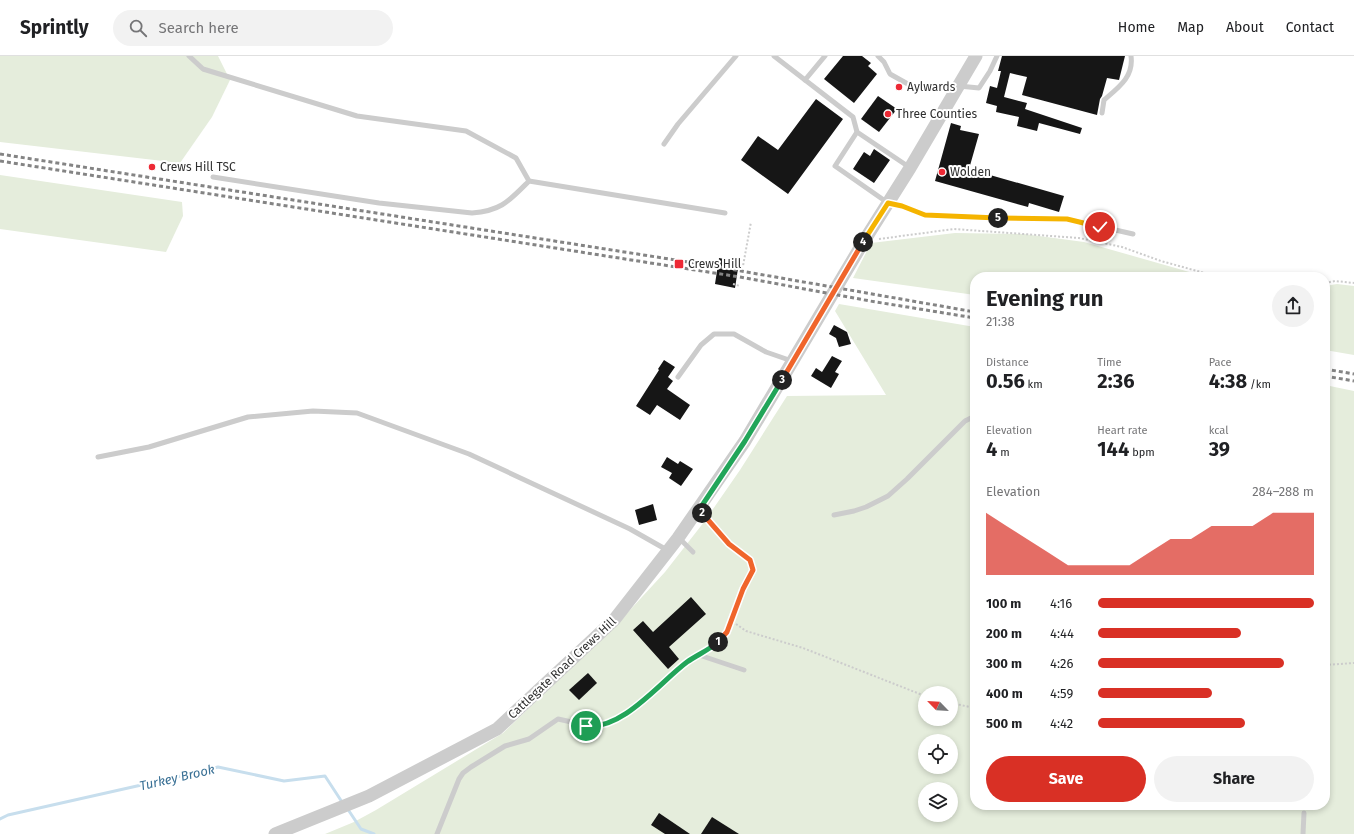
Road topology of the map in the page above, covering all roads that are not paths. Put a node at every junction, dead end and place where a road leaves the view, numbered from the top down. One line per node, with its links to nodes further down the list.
1 (189, 56): 17 (lane)
2 (736, 56): 14 (lane)
3 (774, 56): 9 (lane)
4 (825, 56): 9 (lane)
5 (878, 56): 11 (lane)
6 (976, 56): 10 (street, Cattlegate Road Crews Hill)
7 (997, 56): 10 (lane)
8 (1132, 56): 12 (lane)
9 (805, 80): 13 (lane)
10 (958, 86): 15 (street, Cattlegate Road Crews Hill)
11 (915, 88)
12 (1102, 113)
13 (857, 132): 15 (lane); 18 (lane)
14 (664, 144)
15 (910, 168): 18 (street, Cattlegate Road Crews Hill)
16 (212, 177): 17 (lane)
17 (529, 181): 19 (lane)
18 (888, 203): 20 (lane); 21 (street, Cattlegate Road Crews Hill)
19 (725, 213)
20 (1133, 234)
21 (793, 362): 22 (lane); 26 (street, Cattlegate Road Crews Hill)
22 (678, 377)
23 (970, 418): 25 (lane)
24 (98, 457): 27 (lane)
25 (834, 515)
26 (678, 538): 27 (street, Cattlegate Road Crews Hill); 28 (lane)
27 (668, 550): 33 (street, Cattlegate Road Crews Hill)
28 (693, 552)
29 (732, 619): 30 (lane)
30 (699, 655): 31 (lane); 34 (lane)
31 (744, 670)
32 (1304, 813): 35 (lane)
33 (276, 834)
34 (436, 834)
35 (1303, 834)

